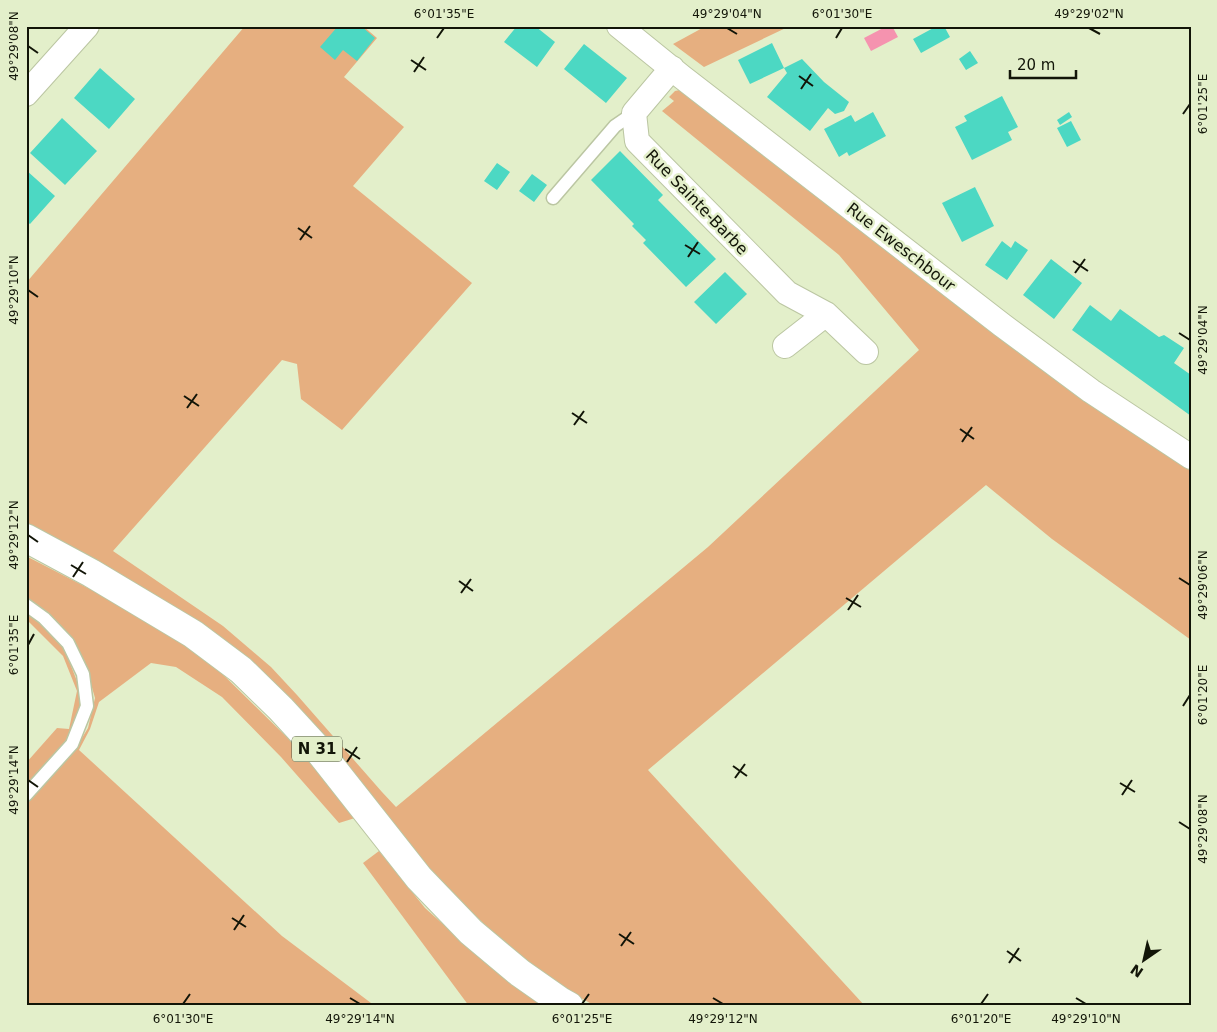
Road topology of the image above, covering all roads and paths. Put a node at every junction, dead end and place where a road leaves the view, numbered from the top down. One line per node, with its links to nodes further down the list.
1 (86, 26): 4 (street)
2 (619, 26): 3 (street, Rue Eweschbour)
3 (672, 68): 5 (street); 10 (street, Rue Eweschbour)
4 (26, 94)
5 (634, 113): 6 (lane); 7 (street, Rue Sainte-Barbe)
6 (553, 198)
7 (826, 314): 8 (street); 9 (street, Rue Sainte-Barbe)
8 (785, 346)
9 (866, 352)
10 (1191, 457)
11 (26, 538): 14 (main road, N 31)
12 (26, 605): 13 (lane)
13 (26, 795)
14 (569, 1006)

